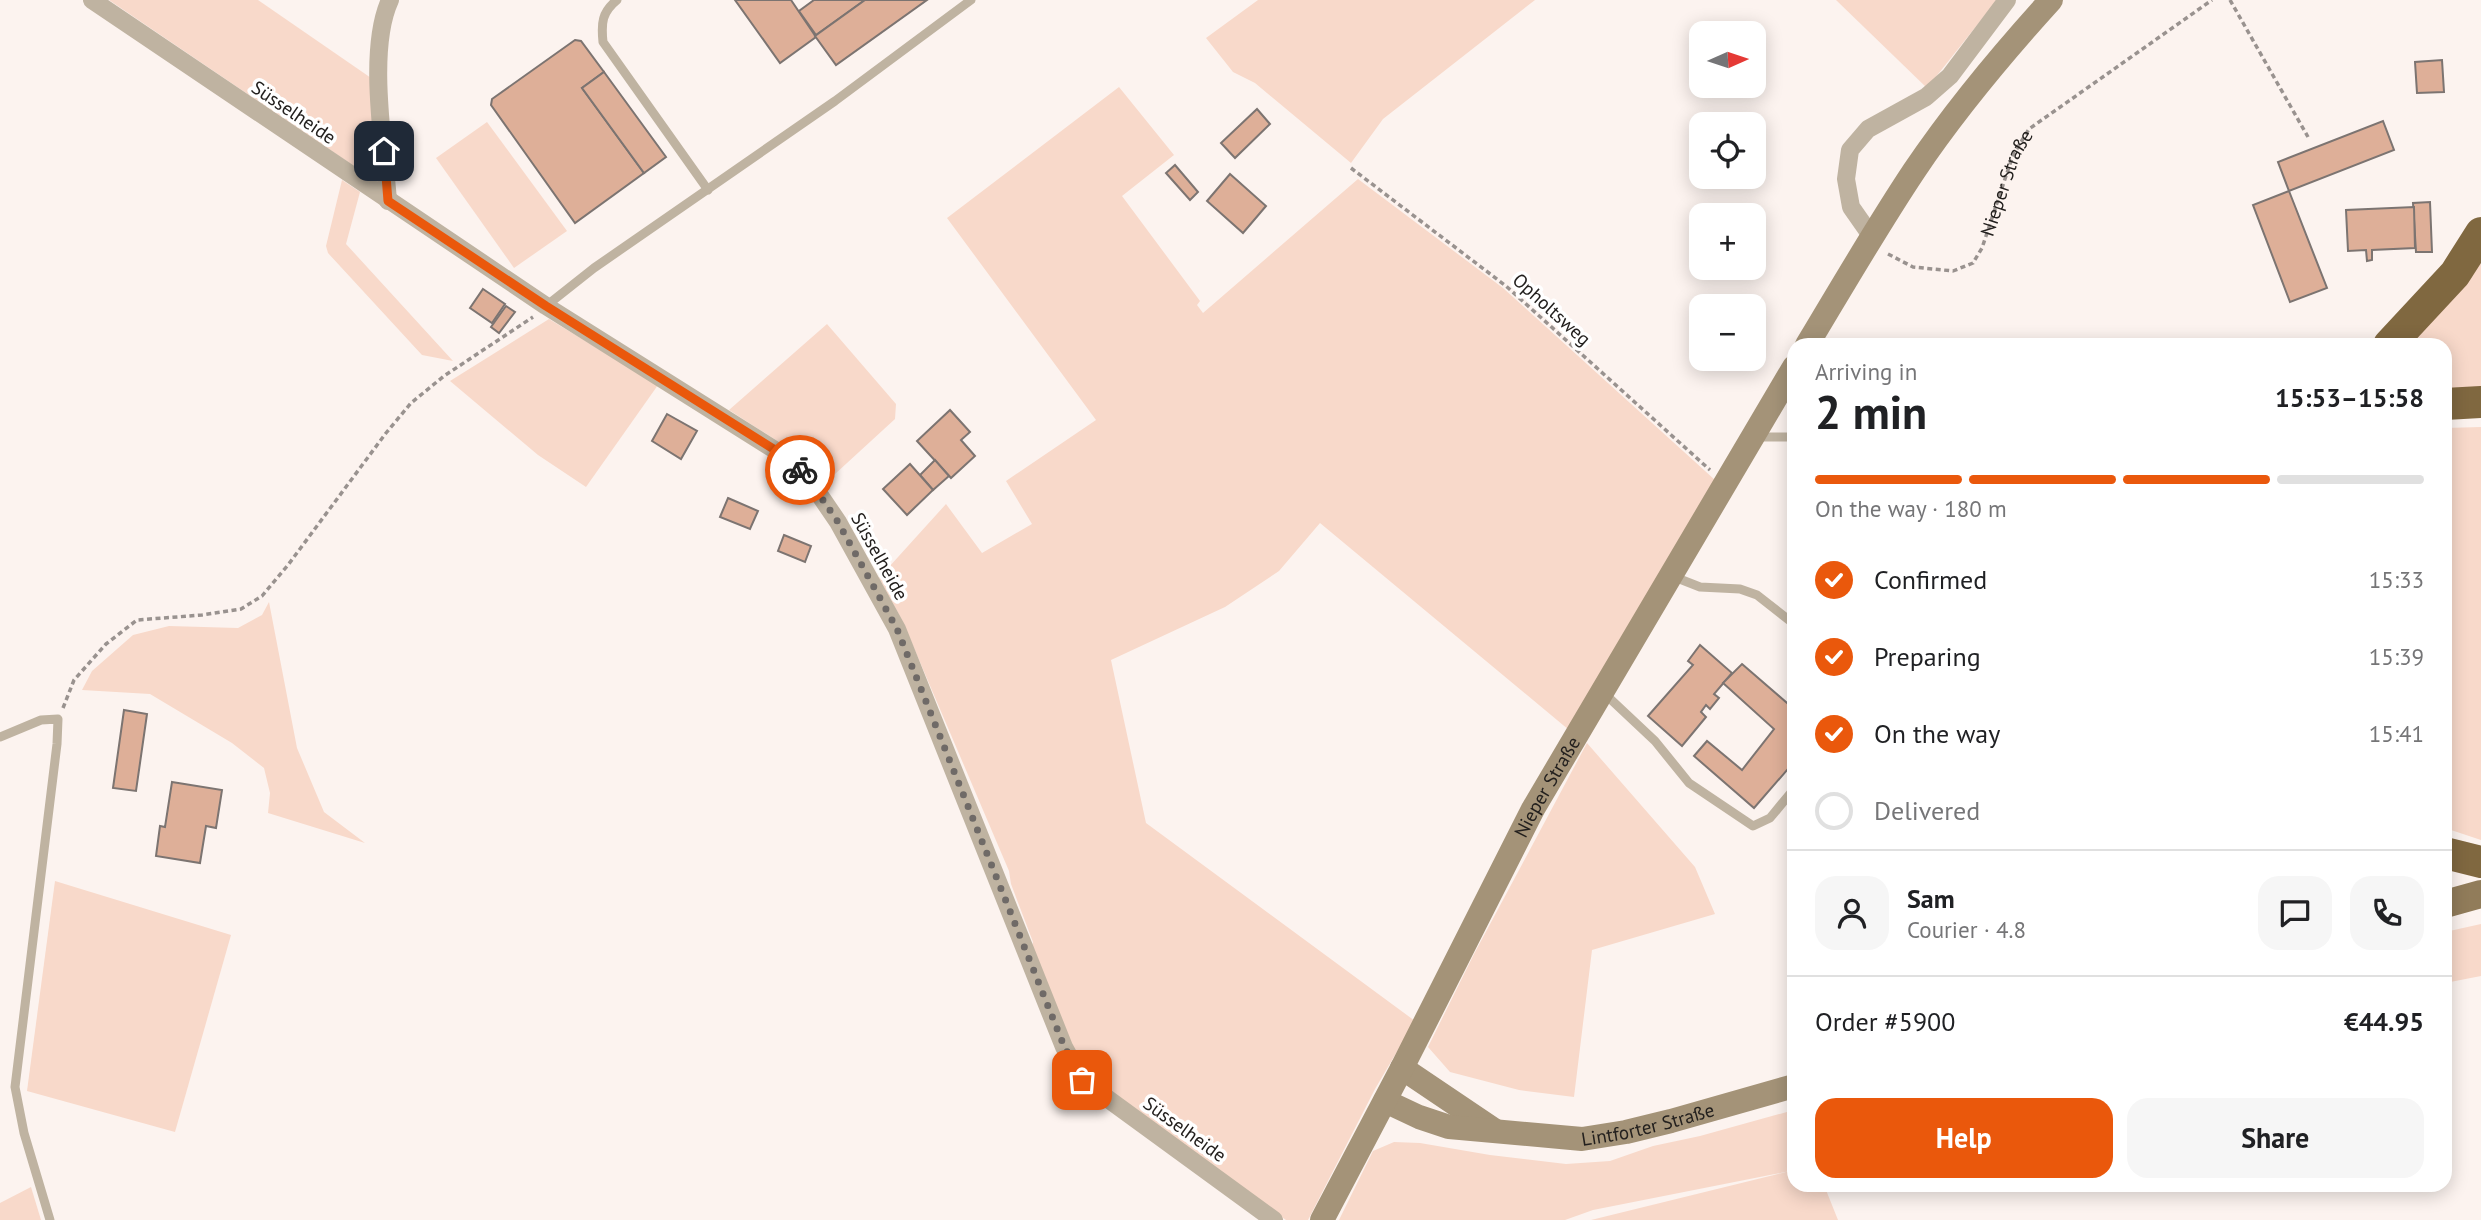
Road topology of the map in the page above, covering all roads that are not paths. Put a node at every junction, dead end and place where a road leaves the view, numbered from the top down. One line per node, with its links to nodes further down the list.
1 (92, 0): 8 (street, Süsselheide)
2 (390, 0): 8 (street)
3 (617, 0): 7 (lane)
4 (971, 0): 7 (lane)
5 (2007, 0): 10 (street)
6 (2051, 0): 10 (street)
7 (708, 190): 11 (lane)
8 (388, 201): 11 (street, Süsselheide)
9 (2481, 233): 13 (highway)
10 (1872, 237): 12 (street)
11 (546, 306): 33 (street, Süsselheide)
12 (1811, 338)
13 (2396, 338)
14 (1787, 379): 17 (street, Nieper Straße)
15 (2481, 402): 16 (highway)
16 (2452, 404)
17 (1752, 437): 18 (lane); 19 (street, Nieper Straße)
18 (1787, 437)
19 (1670, 575): 20 (lane); 21 (street, Nieper Straße)
20 (1787, 619)
21 (1601, 690): 23 (lane); 28 (street, Nieper Straße)
22 (0, 737): 32 (lane)
23 (1787, 797)
24 (2452, 855): 25 (highway)
25 (2481, 862)
26 (2481, 894): 27 (main road)
27 (2452, 902)
28 (1402, 1068): 30 (street, Nieper Straße); 31 (street, Lintforter Straße)
29 (1787, 1088): 31 (street, Lintforter Straße)
30 (1384, 1101): 31 (street, Lintforter Straße); 34 (street, Nieper Straße)
31 (1496, 1132)
32 (50, 1220)
33 (1274, 1220)
34 (1322, 1220)

